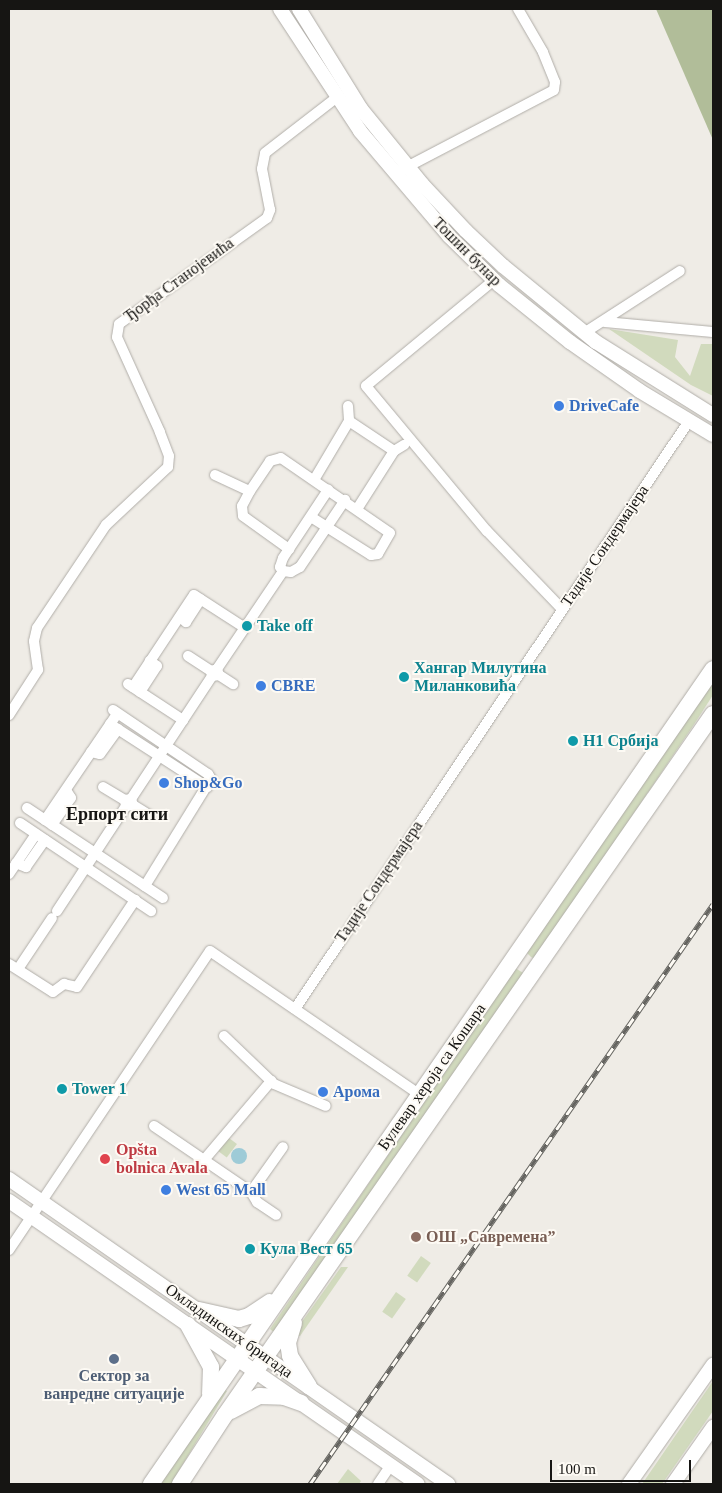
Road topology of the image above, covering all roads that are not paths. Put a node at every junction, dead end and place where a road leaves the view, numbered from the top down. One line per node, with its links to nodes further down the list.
1 (280, 9): 4 (main road, Тошин бунар)
2 (299, 9): 5 (main road, Тошин бунар)
3 (518, 9): 5 (street)
4 (336, 98): 6 (main road, Тошин бунар); 36 (street, Ђорђа Станојевића)
5 (407, 166): 6 (street); 11 (main road, Тошин бунар)
6 (395, 175): 8 (main road, Тошин бунар)
7 (680, 271): 9 (street)
8 (494, 280): 15 (main road, Тошин бунар); 29 (street)
9 (605, 322): 10 (street); 11 (street)
10 (713, 332)
11 (584, 333): 13 (main road, Тошин бунар)
12 (348, 406): 14 (street)
13 (713, 415)
14 (349, 420): 18 (street); 20 (street)
15 (689, 421): 16 (main road, Тошин бунар); 29 (street, Тадије Сондермајера)
16 (713, 435)
17 (404, 445): 18 (street)
18 (394, 451): 24 (street)
19 (215, 475): 22 (street)
20 (314, 480): 21 (street); 22 (street)
21 (328, 490): 23 (street); 25 (street)
22 (250, 491): 27 (street)
23 (345, 500): 24 (street); 26 (street)
24 (357, 509): 26 (street)
25 (310, 516): 26 (street); 27 (street)
26 (327, 527): 28 (street)
27 (289, 549): 28 (street)
28 (283, 571): 30 (street)
29 (562, 610): 59 (street, Тадије Сондермајера)
30 (245, 628): 33 (street); 37 (street)
31 (188, 656): 33 (street)
32 (713, 669): 56 (main road, Булевар хероја са Кошара)
33 (215, 673): 34 (street); 37 (street)
34 (233, 684)
35 (713, 714): 58 (main road, Булевар хероја са Кошара)
36 (9, 715)
37 (183, 720): 39 (street)
38 (114, 727): 39 (street); 40 (street); 46 (street)
39 (166, 746): 40 (street); 42 (street)
40 (160, 756): 42 (street); 43 (street)
41 (102, 787): 43 (street)
42 (207, 787): 52 (street)
43 (129, 802): 45 (street); 49 (street)
44 (27, 808): 46 (street)
45 (150, 815)
46 (49, 822): 49 (street)
47 (20, 823): 48 (street)
48 (41, 837): 50 (street); 51 (street)
49 (96, 853): 50 (street); 52 (street)
50 (86, 868): 53 (street); 57 (street)
51 (9, 874)
52 (140, 883): 53 (street); 54 (street)
53 (131, 897): 55 (street); 57 (street)
54 (163, 898)
55 (150, 911)
56 (515, 957): 58 (main road); 62 (main road, Булевар хероја са Кошара)
57 (13, 966)
58 (535, 970): 76 (main road, Булевар хероја са Кошара)
59 (295, 1009): 62 (street); 70 (street)
60 (224, 1036): 61 (street)
61 (270, 1081): 63 (street); 66 (street)
62 (420, 1095): 74 (main road, Булевар хероја са Кошара)
63 (326, 1106)
64 (154, 1126): 66 (street)
65 (283, 1147): 68 (street)
66 (204, 1160): 68 (street)
67 (9, 1178): 70 (main road, Омладинских бригада)
68 (251, 1192): 71 (street)
69 (9, 1201): 72 (main road, Омладинских бригада)
70 (42, 1201): 72 (street); 75 (main road, Омладинских бригада)
71 (276, 1215)
72 (31, 1217): 73 (street); 77 (main road, Омладинских бригада)
73 (9, 1250)
74 (282, 1293): 75 (main road); 78 (main road, Булевар хероја са Кошара)
75 (199, 1310): 78 (main road, Омладинских бригада)
76 (298, 1311): 79 (main road, Булевар хероја са Кошара); 83 (main road)
77 (188, 1325): 80 (main road, Омладинских бригада); 84 (main road)
78 (247, 1343): 79 (main road, Омладинских бригада); 80 (main road, Булевар хероја са Кошара)
79 (266, 1357): 82 (main road, Булевар хероја са Кошара); 83 (main road, Омладинских бригада)
80 (235, 1358): 82 (main road, Омладинских бригада); 84 (main road, Булевар хероја са Кошара)
81 (713, 1365): 94 (main road)
82 (255, 1372): 85 (main road, Омладинских бригада); 86 (main road, Булевар хероја са Кошара)
83 (309, 1387): 93 (main road, Омладинских бригада)
84 (210, 1396): 89 (main road, Булевар хероја са Кошара)
85 (301, 1403): 86 (main road); 88 (main road, Омладинских бригада)
86 (225, 1414): 90 (main road, Булевар хероја са Кошара)
87 (713, 1427): 95 (main road)
88 (391, 1466): 91 (street); 92 (main road, Омладинских бригада)
89 (151, 1484)
90 (180, 1484)
91 (378, 1484)
92 (418, 1484)
93 (448, 1484)
94 (629, 1484)
95 (673, 1484)

